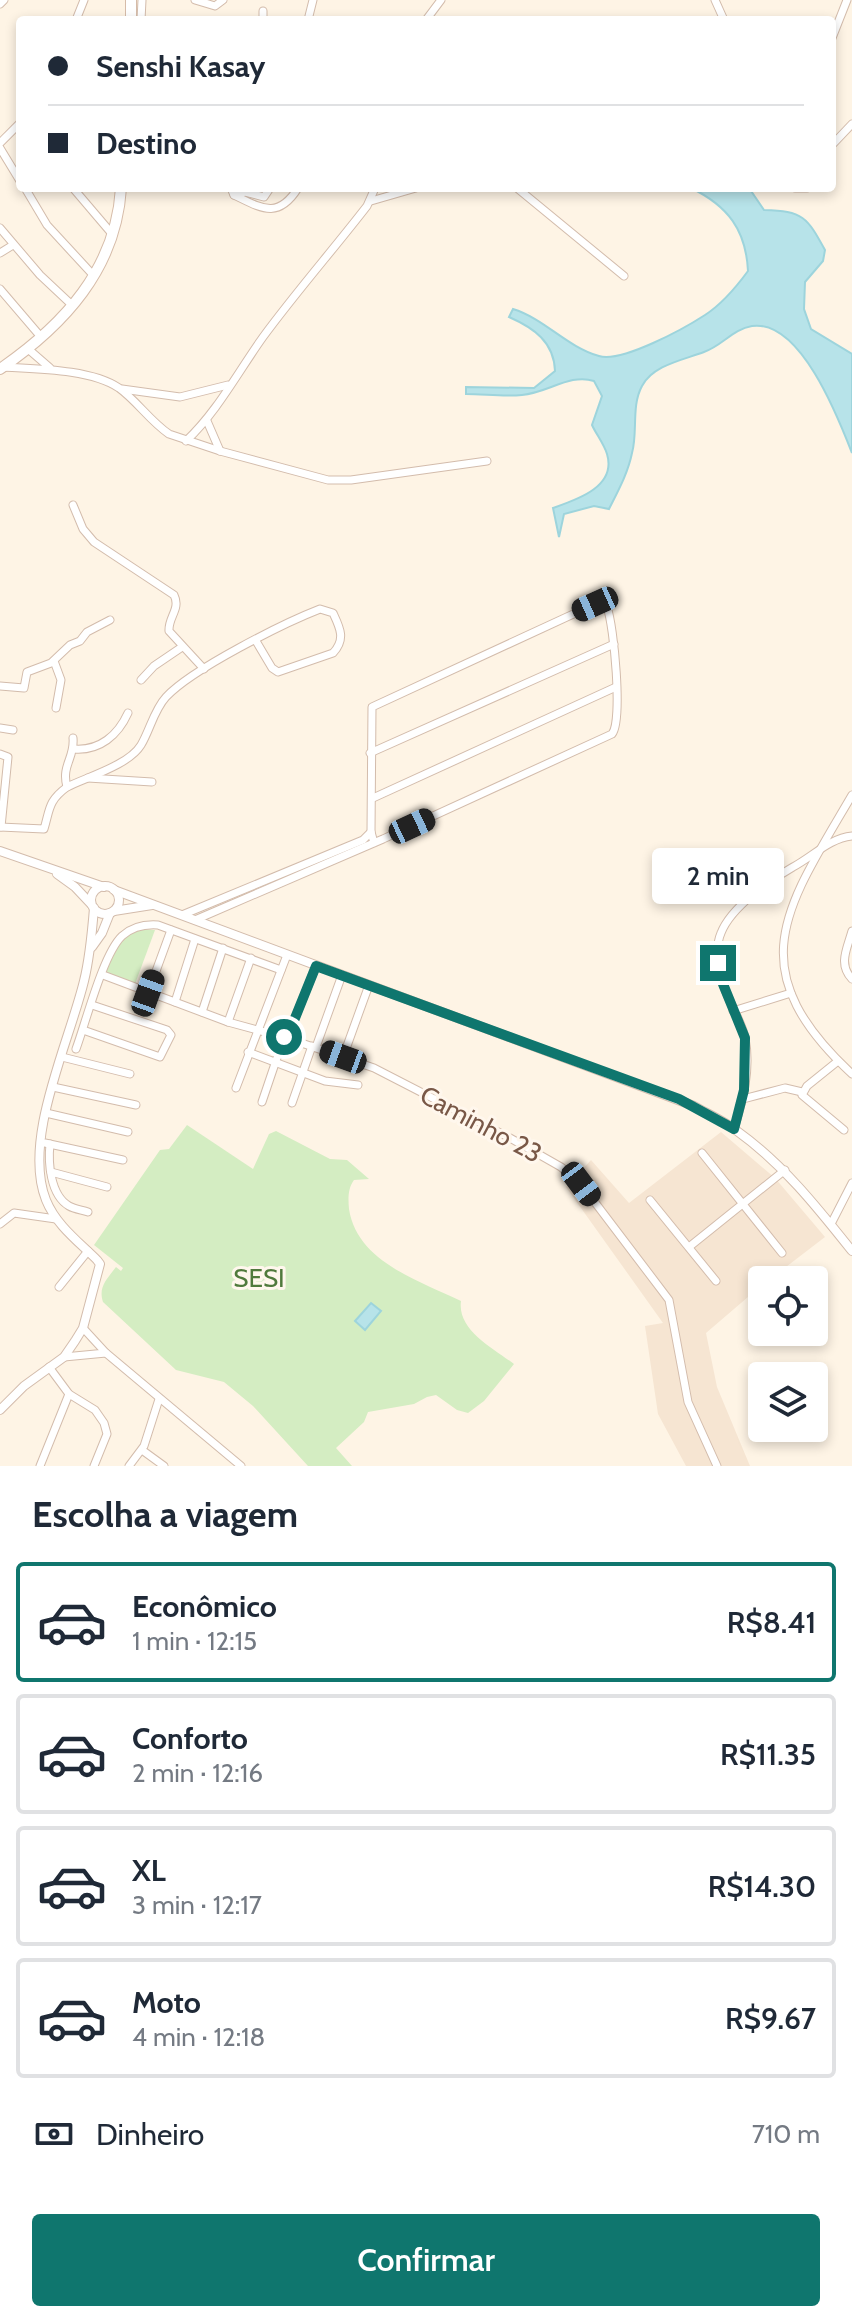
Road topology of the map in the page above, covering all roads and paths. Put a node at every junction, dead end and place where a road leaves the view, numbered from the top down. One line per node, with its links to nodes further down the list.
1 (195, 0): 2 (street)
2 (223, 0)
3 (847, 0): 4 (street)
4 (836, 28)
5 (852, 124): 7 (street)
6 (16, 128): 8 (street)
7 (836, 141)
8 (0, 146): 9 (street)
9 (16, 174)
10 (27, 192): 25 (street)
11 (76, 192): 22 (street)
12 (120, 192): 22 (main road)
13 (234, 192): 16 (street)
14 (245, 192): 15 (street)
15 (267, 192)
16 (295, 192)
17 (374, 192): 20 (street)
18 (402, 192): 20 (street)
19 (522, 192): 26 (street)
20 (371, 201): 33 (street)
21 (0, 228): 23 (street)
22 (113, 236): 25 (main road)
23 (13, 245): 24 (street); 28 (street)
24 (0, 253)
25 (94, 276): 28 (main road)
26 (624, 276)
27 (0, 289): 29 (street)
28 (73, 306): 29 (main road)
29 (41, 337): 30 (main road)
30 (27, 348): 31 (main road); 32 (street)
31 (1, 368): 32 (street)
32 (51, 370): 34 (street)
33 (229, 385): 34 (street); 35 (street)
34 (120, 389): 36 (street)
35 (207, 421): 36 (street); 37 (street)
36 (186, 441): 37 (street)
37 (220, 451): 38 (street)
38 (487, 461)
39 (73, 505): 43 (street)
40 (110, 620): 44 (street)
41 (256, 641): 41 (street); 45 (street)
42 (614, 644): 48 (street); 55 (street); 55 (street)
43 (182, 647): 45 (street); 46 (street)
44 (54, 661): 47 (street); 49 (street)
45 (204, 669): 57 (street)
46 (141, 680)
47 (0, 686)
48 (616, 687): 61 (street); 65 (street)
49 (56, 708)
50 (128, 713): 54 (street)
51 (0, 728): 52 (street)
52 (13, 730)
53 (73, 738): 54 (street)
54 (74, 749): 59 (street)
55 (370, 753): 61 (street)
56 (0, 754): 62 (street)
57 (86, 778): 58 (street); 59 (street)
58 (152, 782)
59 (67, 787): 62 (street)
60 (852, 795): 66 (street)
61 (373, 798): 63 (street)
62 (0, 827)
63 (371, 832): 65 (street); 75 (street)
64 (852, 836): 66 (street)
65 (374, 843): 74 (street)
66 (819, 850): 94 (street); 97 (street)
67 (0, 851): 68 (street)
68 (49, 869): 69 (street); 72 (street)
69 (104, 887): 70 (street); 72 (street)
70 (114, 890): 71 (street); 73 (street)
71 (153, 905): 73 (street); 75 (street)
72 (93, 906): 73 (street); 82 (street)
73 (112, 912): 82 (street)
74 (215, 912): 76 (street); 77 (street)
75 (182, 915): 76 (street)
76 (195, 920): 77 (street)
77 (216, 928): 84 (street)
78 (171, 930): 80 (street); 88 (street); 93 (street)
79 (852, 931): 81 (street)
80 (195, 939): 83 (street); 95 (street)
81 (850, 942): 90 (street)
82 (91, 947): 91 (street)
83 (223, 948): 85 (street); 98 (street)
84 (287, 955): 86 (street); 87 (street)
85 (251, 958): 87 (street); 99 (street)
86 (316, 966): 89 (street); 102 (street)
87 (281, 970): 101 (street)
88 (103, 975): 93 (street, Caminho 23); 96 (street)
89 (342, 975): 92 (street); 103 (street)
90 (852, 979)
91 (84, 982): 96 (street); 106 (street)
92 (369, 985): 107 (street); 122 (street)
93 (148, 993): 95 (street, Caminho 23)
94 (791, 993): 97 (street); 109 (street)
95 (175, 1002): 98 (street, Caminho 23)
96 (93, 1003): 100 (street); 100 (street)
97 (733, 1011): 117 (street)
98 (202, 1012): 99 (street, Caminho 23)
99 (228, 1022): 101 (street, Caminho 23)
100 (83, 1030): 104 (street)
101 (256, 1030): 102 (street, Caminho 23); 105 (street)
102 (285, 1038): 103 (street, Caminho 23); 108 (street)
103 (314, 1047): 107 (street, Caminho 23); 110 (street)
104 (76, 1049)
105 (248, 1052): 108 (street); 115 (street)
106 (62, 1057): 111 (street); 114 (street)
107 (343, 1057): 159 (street, Caminho 23)
108 (276, 1061): 110 (street); 118 (street)
109 (838, 1061): 112 (street); 116 (street)
110 (302, 1072): 113 (street); 119 (street)
111 (130, 1074)
112 (852, 1074)
113 (358, 1085)
114 (53, 1087): 120 (street); 121 (street)
115 (236, 1088)
116 (802, 1092): 117 (street); 123 (street)
117 (743, 1099): 122 (street)
118 (262, 1102)
119 (292, 1103)
120 (136, 1105)
121 (46, 1113): 124 (street); 125 (street)
122 (734, 1129): 129 (street)
123 (844, 1130)
124 (128, 1132)
125 (39, 1141): 126 (street); 136 (street)
126 (50, 1144): 128 (street); 130 (street)
127 (702, 1153): 134 (street)
128 (123, 1160)
129 (785, 1170): 134 (street); 138 (street)
130 (51, 1172): 132 (street); 135 (street)
131 (852, 1183): 138 (street)
132 (107, 1187)
133 (650, 1200): 140 (street)
134 (743, 1203): 140 (street); 143 (street)
135 (88, 1212)
136 (56, 1219): 137 (street); 141 (street)
137 (0, 1224)
138 (831, 1224): 139 (street)
139 (848, 1241): 142 (street)
140 (689, 1247): 144 (street)
141 (88, 1251): 145 (street); 146 (street)
142 (852, 1251)
143 (782, 1253)
144 (716, 1281)
145 (59, 1287)
146 (83, 1328): 147 (street); 148 (street)
147 (106, 1353): 148 (street); 151 (street)
148 (64, 1357): 149 (street)
149 (49, 1367): 150 (street); 152 (street)
150 (69, 1394): 154 (street); 155 (street)
151 (159, 1399): 153 (street); 158 (street)
152 (0, 1410)
153 (142, 1450): 156 (street); 157 (street)
154 (40, 1466)
155 (94, 1466)
156 (129, 1466)
157 (164, 1466)
158 (241, 1466)
159 (717, 1466)

